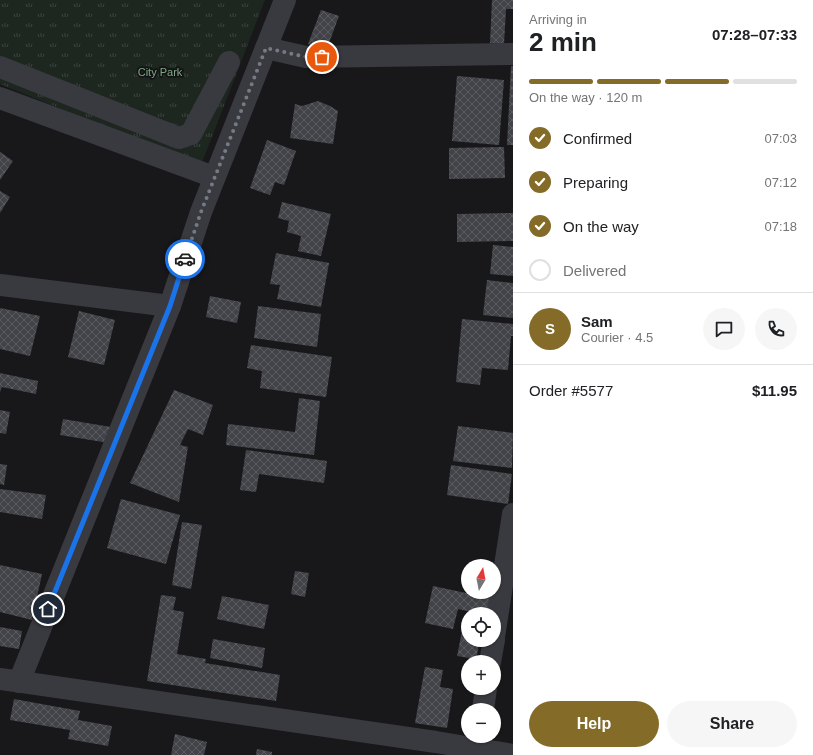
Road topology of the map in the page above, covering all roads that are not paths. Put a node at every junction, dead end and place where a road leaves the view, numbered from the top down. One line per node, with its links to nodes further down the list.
1 (285, 0): 2 (street)
2 (266, 48): 3 (street); 7 (street)
3 (513, 54)
4 (229, 62): 5 (street)
5 (0, 67)
6 (0, 98): 7 (street)
7 (214, 177): 9 (street)
8 (0, 285): 9 (street)
9 (170, 306): 12 (street)
10 (513, 514): 11 (street)
11 (499, 607)
12 (9, 680): 15 (street)
13 (471, 743): 15 (street)
14 (481, 743): 16 (street)
15 (435, 748)
16 (513, 755)

